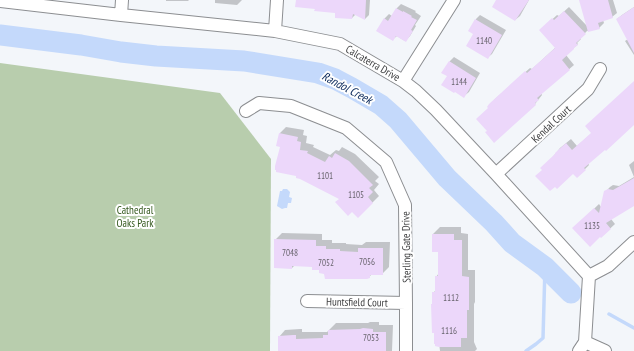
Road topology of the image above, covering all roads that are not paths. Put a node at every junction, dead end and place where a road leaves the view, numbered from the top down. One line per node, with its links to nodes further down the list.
1 (0, 0): 5 (street, Calcaterra Drive)
2 (122, 0): 5 (street)
3 (278, 0): 6 (street)
4 (454, 0): 8 (street)
5 (121, 15): 6 (street, Calcaterra Drive)
6 (275, 31): 8 (street, Calcaterra Drive)
7 (600, 69): 10 (street, Kendal Court)
8 (403, 81): 10 (street, Calcaterra Drive)
9 (246, 110): 14 (street, Sterling Gate Drive)
10 (496, 174): 12 (street, Calcaterra Drive)
11 (634, 242): 12 (street)
12 (589, 276): 15 (street)
13 (307, 301): 14 (street, Huntsfield Court)
14 (406, 304): 16 (street, Sterling Gate Drive)
15 (582, 347): 17 (street)
16 (406, 351)
17 (605, 351)

